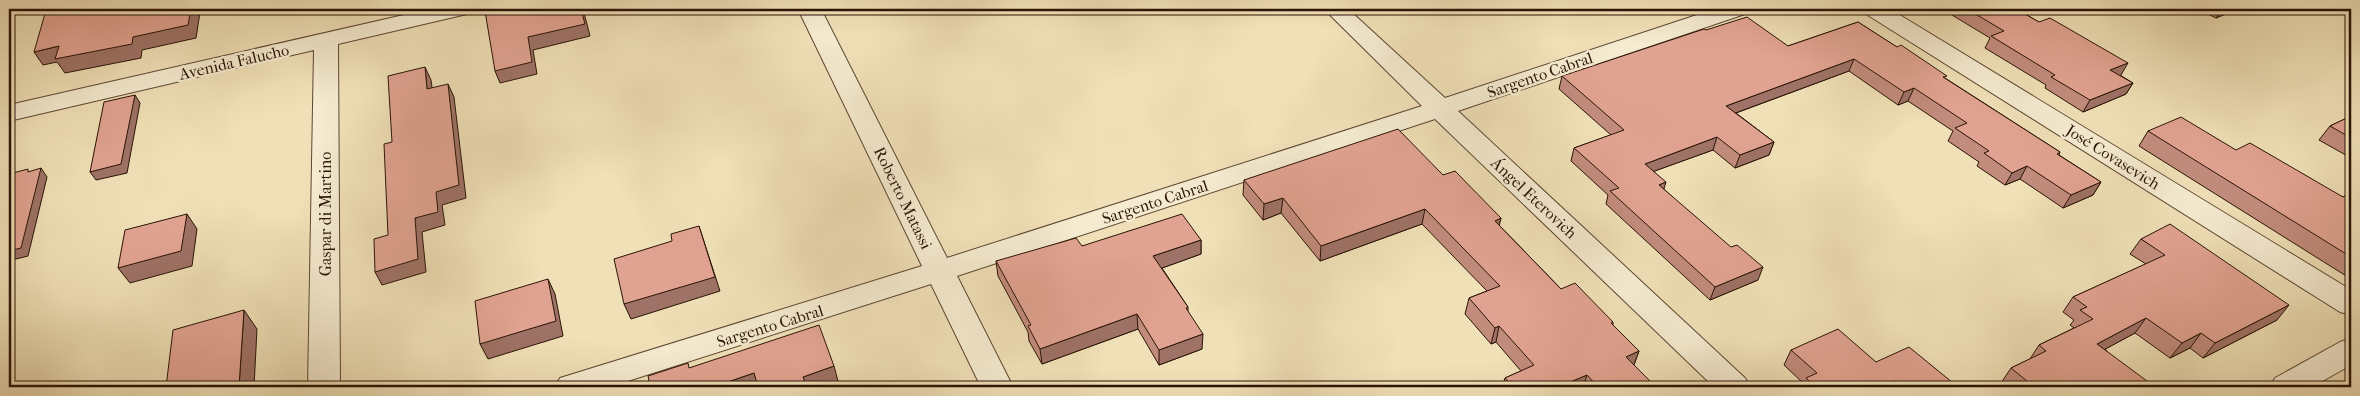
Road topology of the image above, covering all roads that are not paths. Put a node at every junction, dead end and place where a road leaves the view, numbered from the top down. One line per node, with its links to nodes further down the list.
1 (459, 9): 6 (street, Avenida Falucho)
2 (809, 9): 9 (street, Roberto Matassi)
3 (1335, 9): 7 (street, Ángel Eterovich)
4 (1737, 9): 7 (street, Sargento Cabral)
5 (1874, 9): 10 (street, José Covasevich)
6 (326, 41): 8 (street, Avenida Falucho); 12 (street, Gaspar di Martino)
7 (1440, 109): 9 (street, Sargento Cabral); 15 (street, Ángel Eterovich)
8 (9, 113)
9 (940, 273): 13 (street, Sargento Cabral); 14 (street, Roberto Matassi)
10 (2351, 304)
11 (2351, 350): 16 (street)
12 (324, 387)
13 (571, 387)
14 (997, 387)
15 (1734, 387)
16 (2286, 387)

